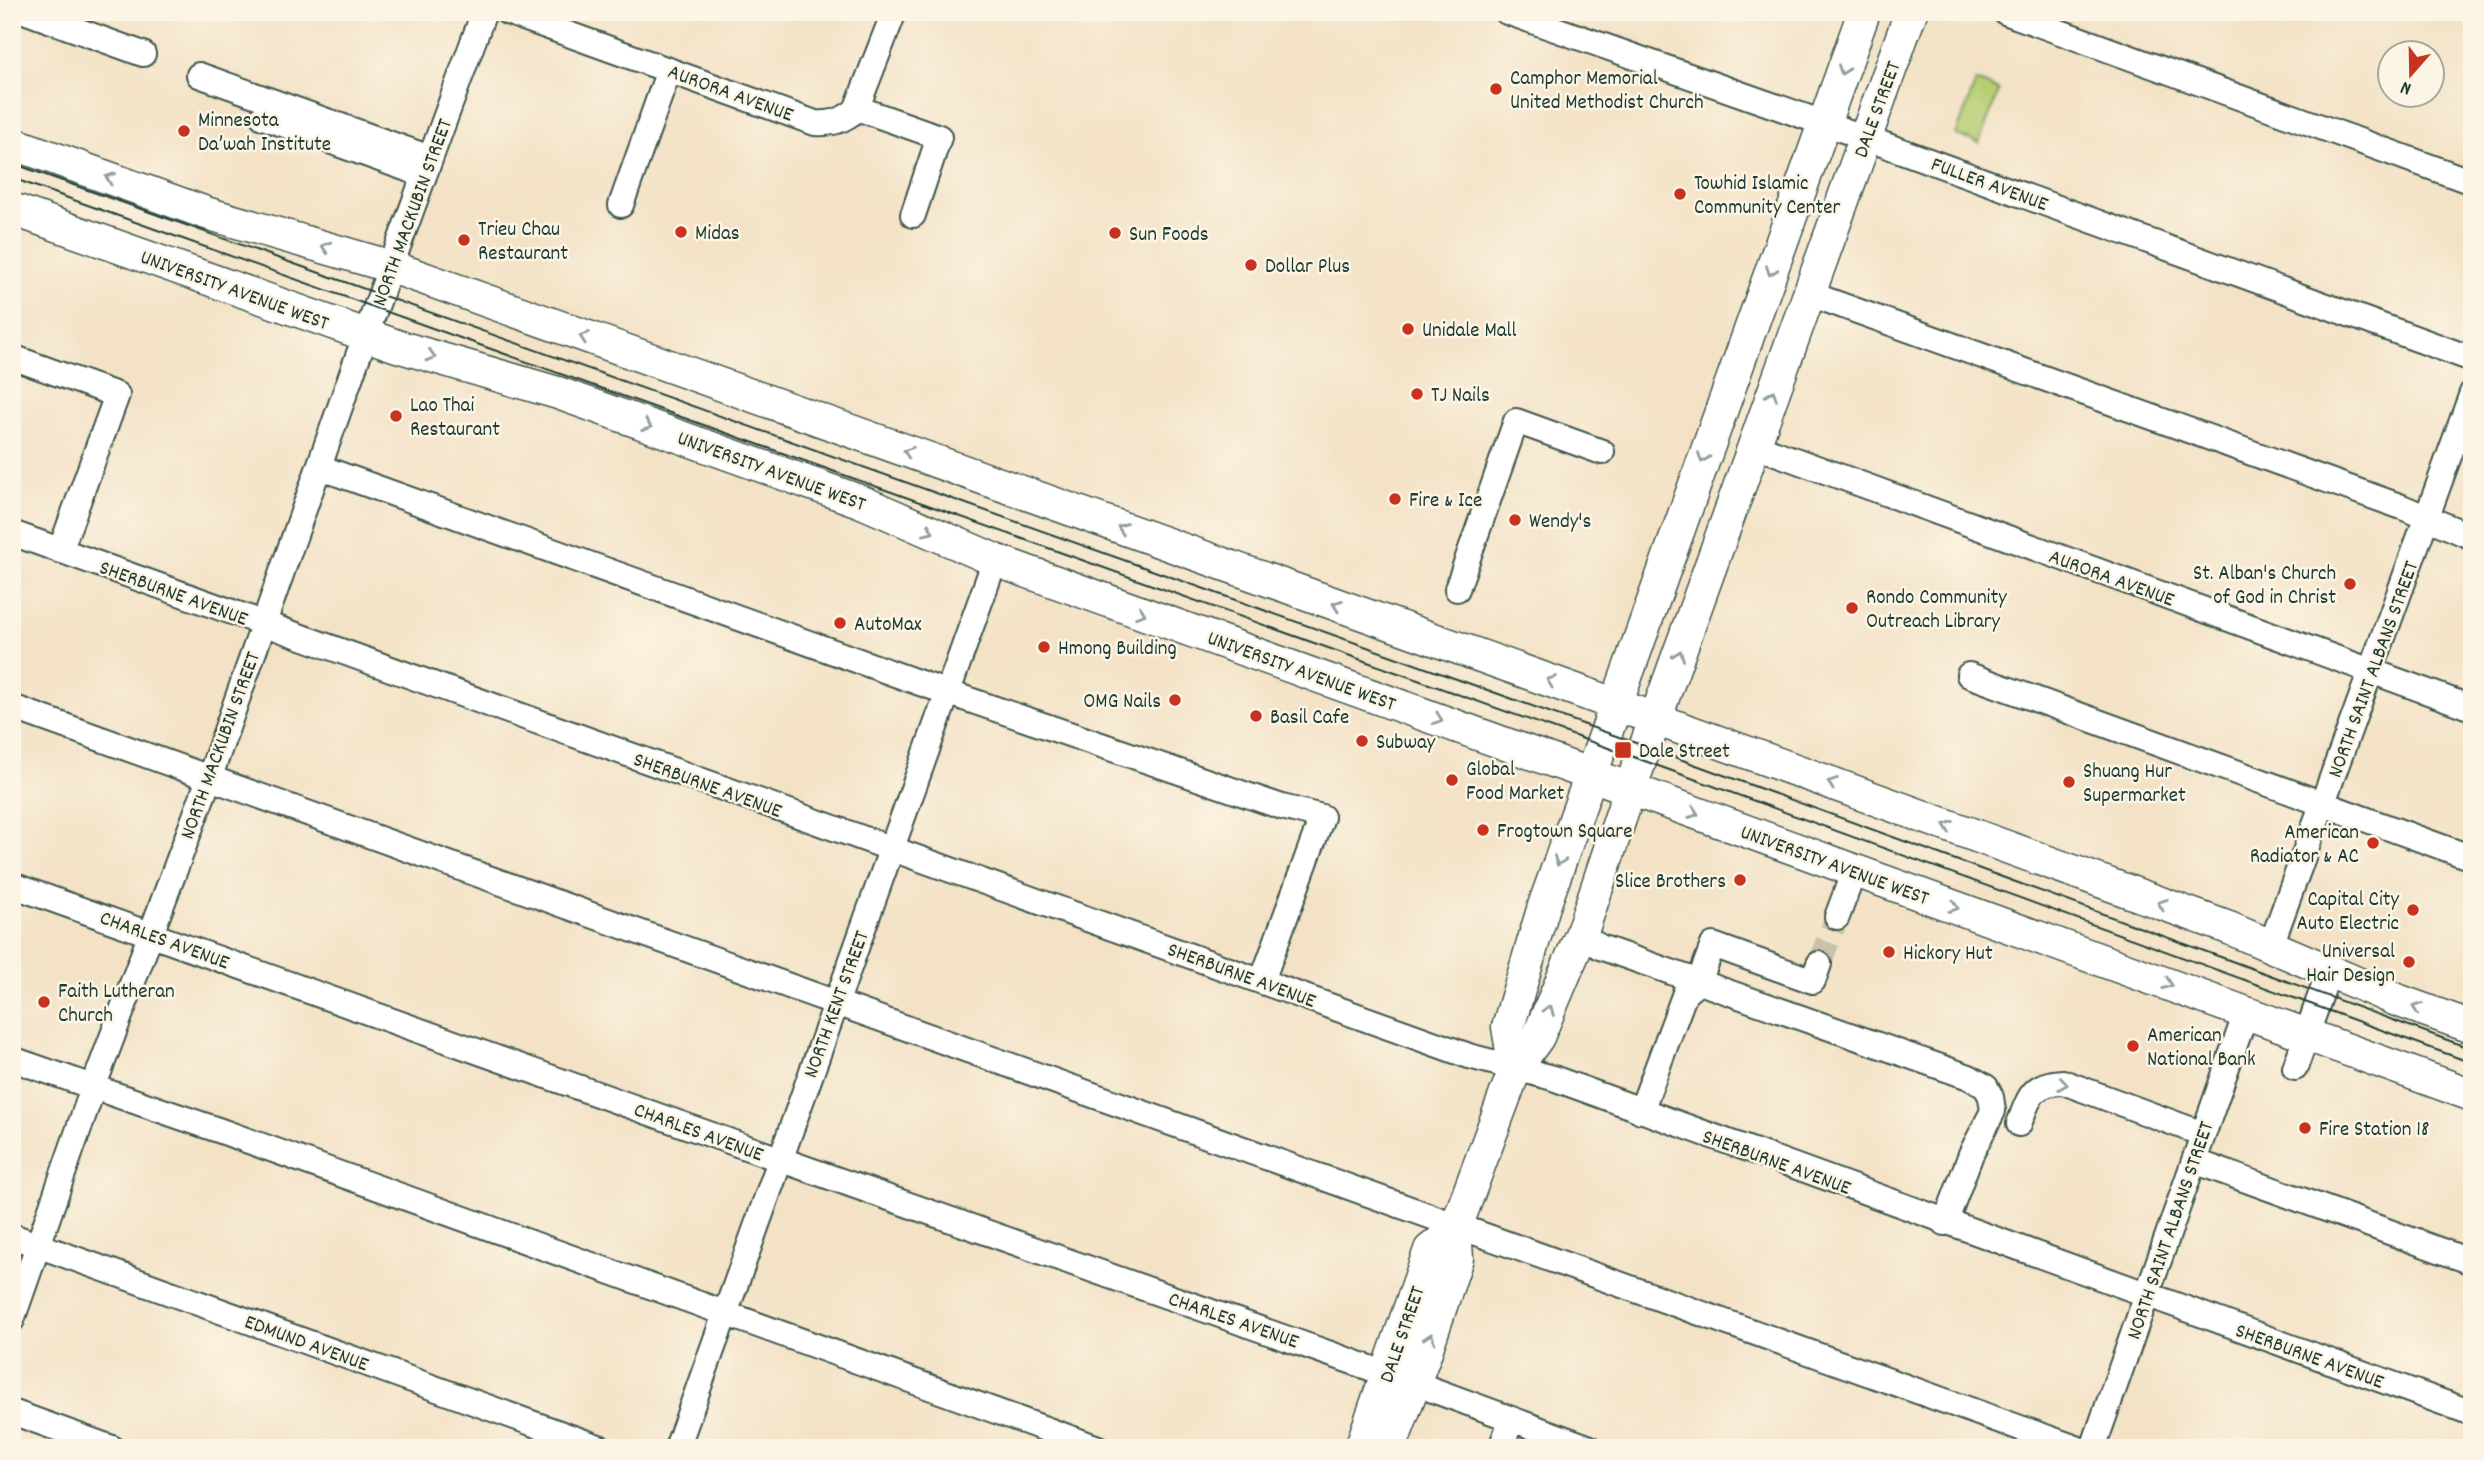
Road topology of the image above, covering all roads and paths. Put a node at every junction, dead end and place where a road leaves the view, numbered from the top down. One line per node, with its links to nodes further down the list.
1 (27, 12): 9 (street)
2 (484, 12): 17 (street, NORTH MACKUBIN STREET)
3 (507, 12): 10 (street, AURORA AVENUE)
4 (894, 12): 12 (street)
5 (1507, 12): 14 (street, FULLER AVENUE)
6 (1864, 12): 14 (main road, DALE STREET, one-way to 14)
7 (1911, 12): 15 (main road, DALE STREET)
8 (2005, 12): 18 (street)
9 (143, 54)
10 (669, 70): 12 (street, AURORA AVENUE); 19 (street)
11 (199, 75): 17 (street)
12 (857, 108): 21 (street)
13 (263, 117): 17 (street)
14 (1824, 124): 15 (street, FULLER AVENUE); 41 (main road, DALE STREET, one-way to 41)
15 (1866, 138): 23 (main road, DALE STREET); 26 (street, FULLER AVENUE)
16 (12, 143): 22 (main road, one-way to 16)
17 (427, 167): 22 (street, NORTH MACKUBIN STREET)
18 (2472, 182)
19 (621, 205)
20 (12, 209): 24 (main road, UNIVERSITY AVENUE WEST)
21 (913, 215)
22 (391, 267): 24 (street, NORTH MACKUBIN STREET); 41 (main road, one-way to 22)
23 (1810, 294): 28 (main road, DALE STREET, one-way to 23); 31 (street)
24 (366, 335): 30 (street, NORTH MACKUBIN STREET); 35 (main road, UNIVERSITY AVENUE WEST, one-way to 35)
25 (12, 357): 34 (street)
26 (2472, 359)
27 (2472, 393): 31 (street, NORTH SAINT ALBANS STREET)
28 (1754, 445): 38 (street, AURORA AVENUE); 44 (main road, DALE STREET, one-way to 28)
29 (1602, 452): 36 (street)
30 (319, 467): 37 (street, NORTH MACKUBIN STREET); 40 (street)
31 (2426, 517): 33 (street); 38 (street, NORTH SAINT ALBANS STREET)
32 (12, 533): 34 (street, SHERBURNE AVENUE)
33 (2472, 537)
34 (60, 551): 37 (street, SHERBURNE AVENUE)
35 (995, 560): 40 (street, NORTH KENT STREET); 45 (main road, UNIVERSITY AVENUE WEST, one-way to 45)
36 (1457, 589)
37 (262, 623): 46 (street, NORTH MACKUBIN STREET); 49 (street, SHERBURNE AVENUE)
38 (2372, 672): 43 (street, AURORA AVENUE); 48 (street, NORTH SAINT ALBANS STREET)
39 (1969, 675): 48 (street)
40 (948, 692): 49 (street, NORTH KENT STREET); 59 (street)
41 (1615, 705): 44 (main road); 45 (main road, DALE STREET)
42 (12, 707): 46 (street)
43 (2472, 708)
44 (1656, 720): 47 (main road, DALE STREET); 56 (main road, one-way to 44)
45 (1590, 774): 47 (main road, UNIVERSITY AVENUE WEST); 67 (main road, DALE STREET, one-way to 67)
46 (209, 779): 54 (street, NORTH MACKUBIN STREET); 61 (street)
47 (1630, 789): 51 (main road, UNIVERSITY AVENUE WEST, one-way to 51); 55 (main road, DALE STREET)
48 (2324, 804): 50 (street); 56 (street, NORTH SAINT ALBANS STREET)
49 (891, 849): 59 (street, SHERBURNE AVENUE); 61 (street, NORTH KENT STREET)
50 (2472, 858)
51 (1854, 871): 53 (street); 62 (main road, UNIVERSITY AVENUE WEST, one-way to 62)
52 (12, 885): 54 (street, CHARLES AVENUE)
53 (1837, 916)
54 (150, 934): 68 (street, NORTH MACKUBIN STREET); 73 (street, CHARLES AVENUE)
55 (1581, 935): 60 (street); 67 (main road, DALE STREET, one-way to 55)
56 (2271, 945): 58 (main road)
57 (1819, 964): 60 (street)
58 (2329, 971): 63 (main road, one-way to 58); 64 (street)
59 (1262, 981): 67 (street, SHERBURNE AVENUE)
60 (1699, 982): 70 (street); 75 (street)
61 (836, 1003): 73 (street, NORTH KENT STREET); 76 (street)
62 (2246, 1013): 64 (main road, UNIVERSITY AVENUE WEST); 72 (street, NORTH SAINT ALBANS STREET)
63 (2472, 1027)
64 (2306, 1034): 66 (street); 69 (main road, UNIVERSITY AVENUE WEST)
65 (12, 1059): 68 (street)
66 (2294, 1068)
67 (1515, 1069): 70 (street, SHERBURNE AVENUE); 76 (main road, DALE STREET)
68 (93, 1088): 78 (street, NORTH MACKUBIN STREET); 81 (street)
69 (2472, 1095)
70 (1641, 1111): 75 (street, SHERBURNE AVENUE)
71 (2019, 1124): 72 (street, one-way to 72)
72 (2203, 1134): 74 (street, NORTH SAINT ALBANS STREET)
73 (779, 1160): 81 (street, NORTH KENT STREET); 83 (street, CHARLES AVENUE)
74 (2194, 1161): 79 (street); 80 (street, NORTH SAINT ALBANS STREET)
75 (1945, 1223): 80 (street, SHERBURNE AVENUE)
76 (1456, 1228): 83 (main road, DALE STREET); 95 (street)
77 (12, 1236): 78 (street, EDMUND AVENUE)
78 (39, 1246): 82 (street, NORTH MACKUBIN STREET); 88 (street, EDMUND AVENUE)
79 (2472, 1262)
80 (2146, 1296): 85 (street, SHERBURNE AVENUE); 96 (street, NORTH SAINT ALBANS STREET)
81 (723, 1314): 89 (street, NORTH KENT STREET); 90 (street)
82 (12, 1320)
83 (1401, 1379): 86 (street, CHARLES AVENUE); 91 (main road, DALE STREET); 92 (main road, DALE STREET)
84 (12, 1412): 87 (street)
85 (2472, 1413)
86 (1511, 1419): 93 (street); 94 (street, CHARLES AVENUE)
87 (112, 1448)
88 (601, 1448)
89 (677, 1448)
90 (1098, 1448)
91 (1361, 1448)
92 (1390, 1448)
93 (1501, 1448)
94 (1590, 1448)
95 (2076, 1448)
96 (2093, 1448)

